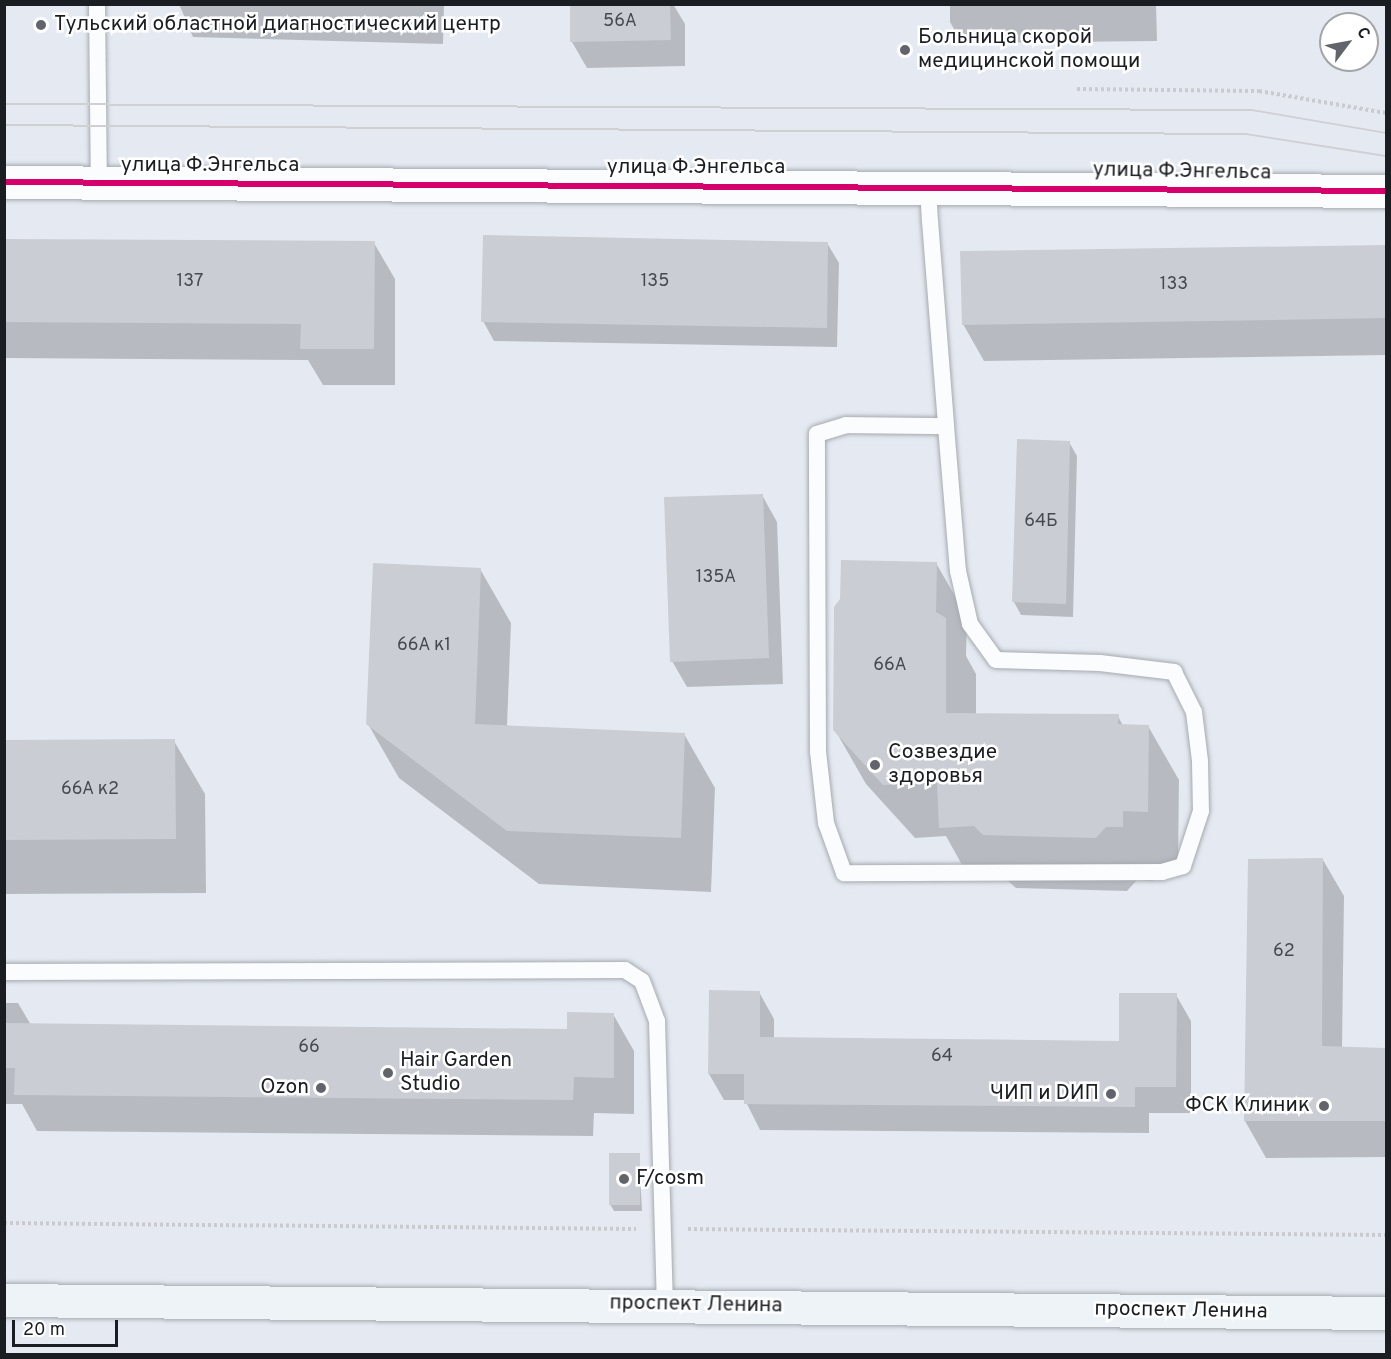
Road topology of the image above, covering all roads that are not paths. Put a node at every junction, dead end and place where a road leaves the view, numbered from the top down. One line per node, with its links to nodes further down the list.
1 (97, 4): 3 (lane)
2 (4, 182): 3 (street, улица Ф.Энгельса)
3 (99, 182): 4 (street, улица Ф.Энгельса)
4 (928, 185): 5 (street, улица Ф.Энгельса); 6 (lane)
5 (1386, 191)
6 (946, 426): 6 (lane)
7 (4, 972): 9 (lane)
8 (4, 1300): 9 (main road, проспект Ленина)
9 (665, 1304): 10 (main road, проспект Ленина)
10 (1386, 1313)

